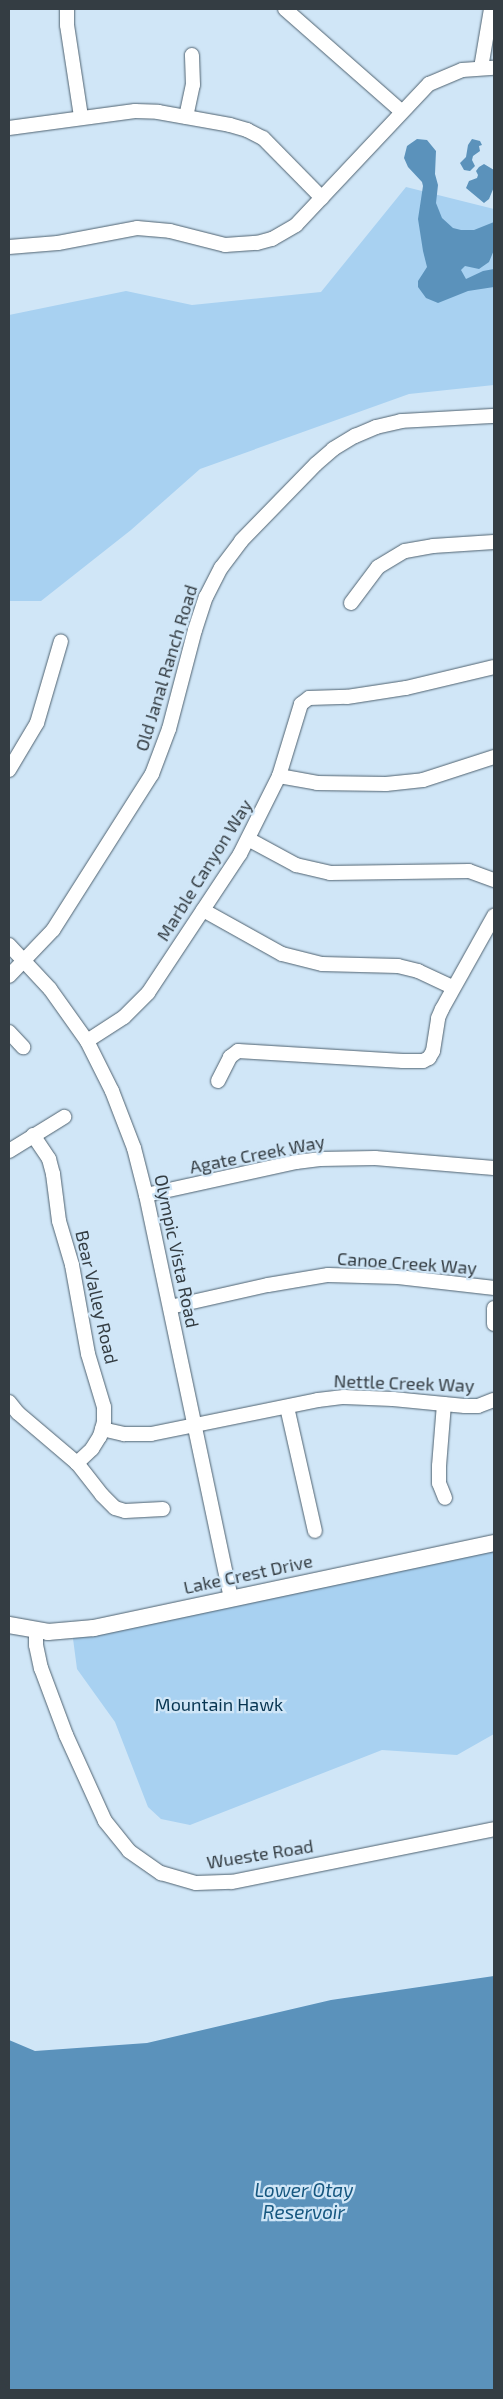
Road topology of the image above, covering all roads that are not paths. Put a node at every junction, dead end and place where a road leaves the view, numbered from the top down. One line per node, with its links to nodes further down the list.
1 (67, 9): 7 (street)
2 (285, 9): 6 (street)
3 (491, 9): 5 (street)
4 (192, 55): 8 (street)
5 (488, 68): 6 (street)
6 (401, 111): 10 (street)
7 (81, 116): 8 (street); 9 (street)
8 (186, 117): 10 (street)
9 (9, 128)
10 (322, 198): 11 (street)
11 (9, 247)
12 (494, 416): 25 (street, Old Janal Ranch Road)
13 (494, 542): 14 (street)
14 (351, 603)
15 (61, 641): 18 (street)
16 (494, 666): 19 (street, Marble Canyon Way)
17 (494, 757): 19 (street)
18 (9, 770)
19 (279, 776): 20 (street, Marble Canyon Way)
20 (248, 840): 21 (street); 22 (street, Marble Canyon Way)
21 (494, 880)
22 (203, 910): 27 (street); 29 (street, Marble Canyon Way)
23 (494, 916): 27 (street)
24 (9, 945): 25 (street, Olympic Vista Road)
25 (25, 960): 26 (street, Old Janal Ranch Road); 29 (street, Olympic Vista Road)
26 (9, 976)
27 (453, 987): 31 (street)
28 (9, 1032): 30 (street)
29 (87, 1041): 36 (street, Olympic Vista Road)
30 (23, 1048)
31 (218, 1081)
32 (64, 1117): 33 (street)
33 (33, 1135): 34 (street); 46 (street, Bear Valley Road)
34 (9, 1151)
35 (494, 1168): 36 (street, Agate Creek Way)
36 (146, 1195): 38 (street, Olympic Vista Road)
37 (494, 1288): 38 (street, Canoe Creek Way)
38 (170, 1307): 45 (street, Olympic Vista Road)
39 (494, 1308): 40 (street)
40 (494, 1324)
41 (494, 1400): 43 (street, Nettle Creek Way)
42 (9, 1402): 47 (street)
43 (444, 1404): 44 (street, Nettle Creek Way); 48 (street)
44 (287, 1407): 45 (street, Nettle Creek Way); 50 (street)
45 (196, 1426): 46 (street, Nettle Creek Way); 52 (street, Olympic Vista Road)
46 (102, 1429): 47 (street, Bear Valley Road)
47 (77, 1463): 49 (street)
48 (444, 1498)
49 (163, 1509)
50 (315, 1531)
51 (494, 1542): 52 (main road, Lake Crest Drive)
52 (231, 1598): 54 (main road, Lake Crest Drive)
53 (9, 1625): 54 (main road, Lake Crest Drive)
54 (36, 1632): 55 (street, Wueste Road)
55 (494, 1829)

